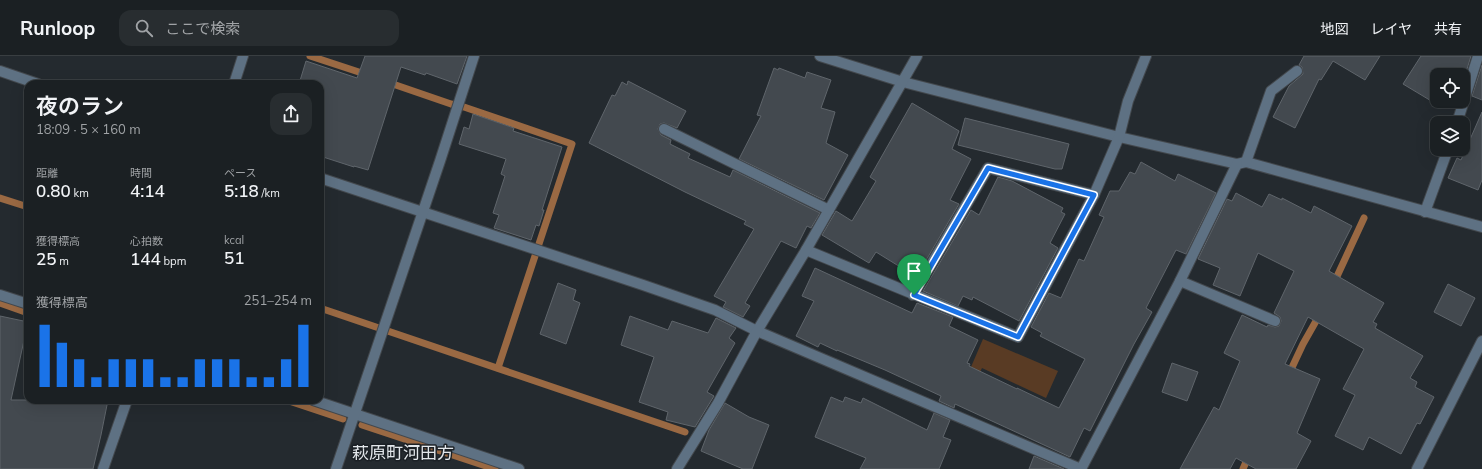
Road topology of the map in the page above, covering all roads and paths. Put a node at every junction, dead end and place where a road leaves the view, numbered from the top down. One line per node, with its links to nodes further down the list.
1 (243, 56): 10 (street)
2 (474, 56): 20 (street)
3 (820, 56): 11 (street)
4 (918, 56): 11 (street)
5 (1146, 56): 14 (street)
6 (1478, 56): 12 (street)
7 (0, 71): 9 (street)
8 (1297, 71): 16 (street)
9 (26, 80)
10 (235, 80)
11 (903, 82): 14 (street); 19 (street)
12 (1459, 116)
13 (664, 129): 19 (street)
14 (1119, 137): 16 (street); 18 (street)
15 (1445, 156): 21 (street)
16 (1242, 163): 21 (street); 24 (street)
17 (324, 179): 20 (street)
18 (1094, 195): 26 (street); 26 (street)
19 (829, 210): 23 (street)
20 (422, 212): 29 (street); 33 (street)
21 (1425, 212): 22 (street)
22 (1482, 227)
23 (806, 250): 26 (street); 29 (street)
24 (1180, 281): 28 (street); 38 (street)
25 (0, 294): 27 (street)
26 (914, 295)
27 (24, 303)
28 (1275, 321)
29 (757, 331): 37 (street); 38 (street)
30 (1482, 342): 39 (street)
31 (126, 404): 34 (street)
32 (324, 404): 33 (street)
33 (354, 414): 35 (street); 36 (street)
34 (103, 469)
35 (336, 469)
36 (519, 469)
37 (677, 469)
38 (1081, 469)
39 (1417, 469)

